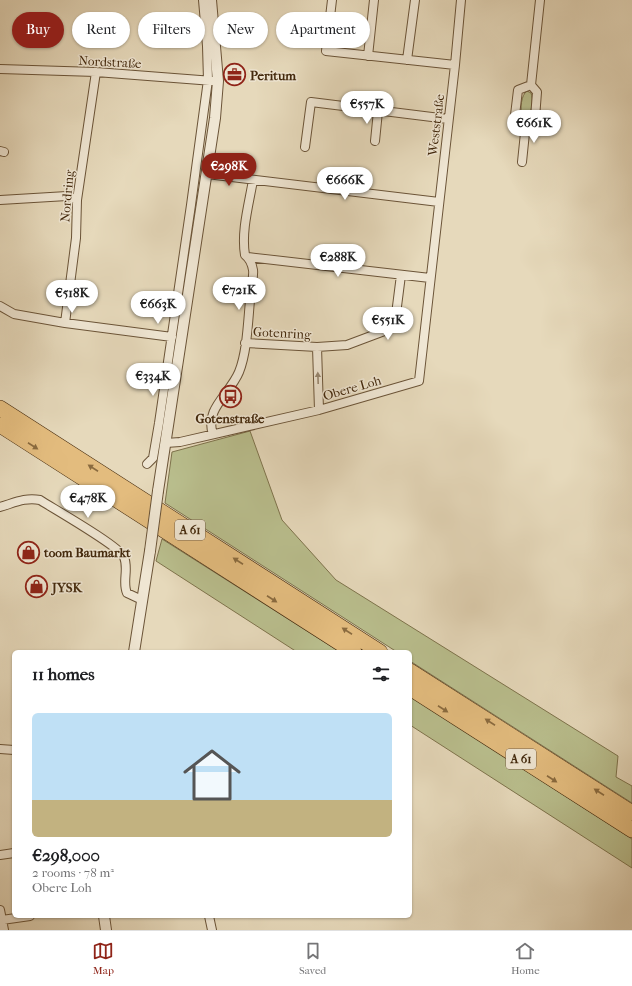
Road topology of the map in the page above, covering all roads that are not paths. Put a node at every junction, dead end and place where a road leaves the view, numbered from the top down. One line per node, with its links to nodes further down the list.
1 (203, 0): 13 (street)
2 (211, 0): 14 (street)
3 (332, 0): 8 (street)
4 (374, 0): 8 (street)
5 (415, 0): 9 (street)
6 (461, 0): 10 (street, Weststraße)
7 (540, 0): 15 (street)
8 (368, 56): 9 (street)
9 (407, 60): 10 (street)
10 (455, 65): 17 (street, Weststraße)
11 (0, 69): 12 (street, Nordstraße)
12 (96, 72): 13 (street, Nordstraße); 25 (street, Nordring)
13 (208, 80): 14 (street, Nordstraße); 33 (street)
14 (218, 81): 22 (street)
15 (531, 85): 18 (street); 18 (street)
16 (378, 111): 17 (street); 19 (street); 20 (street)
17 (448, 119): 26 (street, Weststraße)
18 (526, 123): 21 (street)
19 (375, 141)
20 (305, 147)
21 (522, 162)
22 (207, 174): 23 (street); 40 (street)
23 (253, 180): 26 (street); 28 (street)
24 (0, 200): 25 (street)
25 (77, 200): 32 (street, Nordring)
26 (439, 202): 27 (street, Weststraße)
27 (433, 253): 30 (street, Obere Loh)
28 (248, 257): 29 (street); 34 (street)
29 (401, 275): 30 (street); 35 (street, Gotenring)
30 (430, 278): 37 (street, Obere Loh)
31 (0, 306): 32 (street)
32 (65, 323): 33 (street)
33 (172, 337): 41 (street)
34 (245, 343): 35 (street, Gotenring); 39 (street)
35 (317, 346): 37 (street, Gotenring, one-way to 35)
36 (0, 408): 46 (highway, A 61, one-way to 36)
37 (319, 410): 39 (street, Obere Loh)
38 (0, 425): 45 (highway, A 61, one-way to 45)
39 (213, 434): 40 (street, Obere Loh)
40 (166, 443): 43 (street, bridge)
41 (147, 464)
42 (0, 507): 43 (street)
43 (142, 600): 44 (street)
44 (135, 650)
45 (351, 650)
46 (377, 650)
47 (412, 672): 51 (highway, A 61, one-way to 47)
48 (412, 689): 52 (highway, A 61, one-way to 52)
49 (0, 749): 50 (street)
50 (12, 750)
51 (632, 814)
52 (632, 830)
53 (12, 853): 54 (street)
54 (0, 855)
55 (0, 910): 59 (street)
56 (16, 918): 59 (street)
57 (104, 918): 61 (street)
58 (209, 918): 62 (street)
59 (2, 920): 60 (street)
60 (4, 930)
61 (106, 930)
62 (212, 930)

